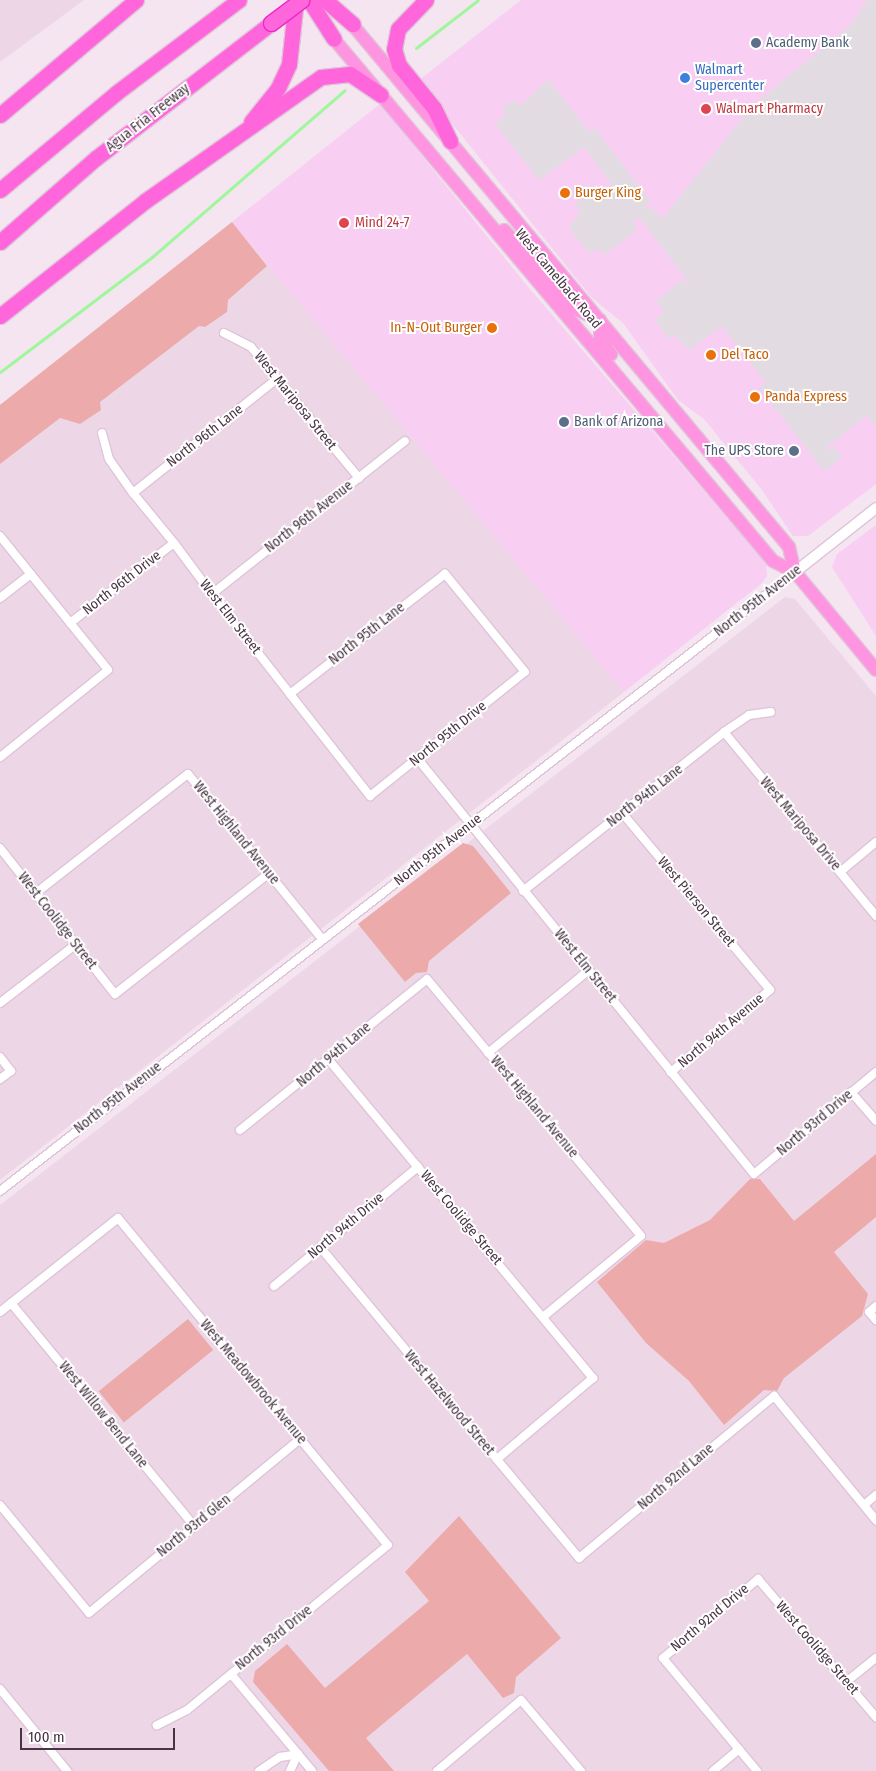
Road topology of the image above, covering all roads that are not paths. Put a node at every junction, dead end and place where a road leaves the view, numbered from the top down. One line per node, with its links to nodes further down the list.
1 (136, 0): 12 (highway)
2 (239, 0): 15 (highway)
3 (296, 0): 13 (highway)
4 (301, 0): 10 (main road, West Camelback Road); 17 (highway, Agua Fria Freeway, bridge)
5 (309, 0): 10 (highway)
6 (325, 0): 9 (highway)
7 (332, 0): 9 (main road, West Camelback Road)
8 (426, 0): 14 (highway)
9 (352, 24): 14 (main road, West Camelback Road)
10 (334, 39): 11 (main road, West Camelback Road)
11 (381, 95): 13 (highway); 16 (main road, West Camelback Road)
12 (0, 115)
13 (245, 129): 18 (highway)
14 (450, 141): 19 (main road, West Camelback Road)
15 (0, 190)
16 (482, 213): 19 (main road); 22 (main road, West Camelback Road)
17 (0, 242)
18 (0, 316)
19 (600, 320): 22 (main road); 30 (main road, West Camelback Road)
20 (224, 333): 21 (street, West Mariposa Street)
21 (277, 379): 25 (street, West Mariposa Street); 26 (street, North 96th Lane)
22 (646, 410): 30 (main road, West Camelback Road)
23 (102, 433): 26 (street, West Elm Street)
24 (405, 441): 25 (street, North 96th Avenue)
25 (359, 478): 32 (street, North 96th Avenue)
26 (133, 493): 29 (street, West Elm Street)
27 (876, 508): 30 (street, North 95th Avenue)
28 (0, 536): 31 (street)
29 (174, 543): 32 (street, West Elm Street); 34 (street, North 96th Drive)
30 (795, 572): 35 (main road, West Camelback Road); 44 (street, North 95th Avenue)
31 (31, 574): 33 (street); 34 (street)
32 (212, 594): 37 (street, West Elm Street)
33 (0, 598)
34 (70, 623): 40 (street)
35 (876, 670)
36 (525, 672): 37 (street, North 95th Lane); 41 (street, North 95th Drive)
37 (290, 694): 42 (street, West Elm Street)
38 (772, 712): 39 (street, North 94th Lane)
39 (724, 732): 43 (street, North 94th Lane); 47 (street, West Mariposa Drive)
40 (0, 758)
41 (417, 758): 42 (street, North 95th Drive); 44 (street, West Elm Street)
42 (370, 796)
43 (622, 814): 49 (street, North 94th Lane); 56 (street, West Pierson Street)
44 (470, 826): 49 (street, West Elm Street); 52 (street, North 95th Avenue)
45 (876, 842): 47 (street)
46 (0, 848): 50 (street, West Coolidge Street)
47 (840, 872): 51 (street, West Mariposa Drive)
48 (268, 874): 50 (street, West Highland Avenue); 52 (street, West Highland Avenue); 53 (street, West Coolidge Street)
49 (523, 891): 54 (street, West Elm Street)
50 (36, 893): 53 (street, West Coolidge Street)
51 (876, 916)
52 (322, 939): 69 (street, North 95th Avenue)
53 (75, 945): 57 (street)
54 (588, 971): 58 (street); 61 (street, West Elm Street)
55 (426, 979): 58 (street, West Highland Avenue); 60 (street, North 94th Lane)
56 (770, 990): 61 (street, North 94th Avenue)
57 (0, 1003)
58 (488, 1053): 75 (street, West Highland Avenue)
59 (0, 1057): 63 (street)
60 (328, 1059): 66 (street, North 94th Lane); 67 (street, West Coolidge Street)
61 (671, 1072): 68 (street, West Elm Street)
62 (876, 1072): 64 (street, North 93rd Drive)
63 (0, 1079)
64 (851, 1092): 65 (street); 68 (street, North 93rd Drive)
65 (876, 1122)
66 (240, 1130)
67 (418, 1167): 70 (street, North 94th Drive); 75 (street, West Coolidge Street)
68 (754, 1174)
69 (0, 1191)
70 (320, 1247): 71 (street, North 94th Drive); 78 (street, West Hazelwood Street)
71 (274, 1286)
72 (11, 1303): 74 (street); 77 (street, West Meadowbrook Avenue); 83 (street, West Willow Bend Lane)
73 (876, 1306): 76 (street)
74 (0, 1312)
75 (543, 1317): 78 (street, West Coolidge Street)
76 (876, 1320)
77 (300, 1439): 83 (street, North 93rd Glen); 84 (street, West Meadowbrook Avenue)
78 (497, 1459): 85 (street, West Hazelwood Street)
79 (876, 1495): 81 (street)
80 (0, 1505): 83 (street, North 93rd Glen)
81 (864, 1505): 82 (street); 85 (street, North 92nd Lane)
82 (876, 1520)
83 (194, 1526)
84 (388, 1545): 88 (street, North 93rd Drive)
85 (579, 1558)
86 (758, 1579): 89 (street, West Coolidge Street); 93 (street, North 92nd Drive)
87 (876, 1658): 89 (street)
88 (231, 1674): 92 (street, North 93rd Drive); 94 (street)
89 (846, 1682): 91 (street, West Coolidge Street)
90 (0, 1689): 95 (street)
91 (876, 1717)
92 (157, 1725)
93 (739, 1749): 101 (street); 102 (street)
94 (298, 1754): 96 (street); 97 (street); 98 (street)
95 (67, 1771)
96 (259, 1771)
97 (290, 1771)
98 (312, 1771)
99 (437, 1771): 100 (street)
100 (581, 1771)
101 (713, 1771)
102 (757, 1771)

